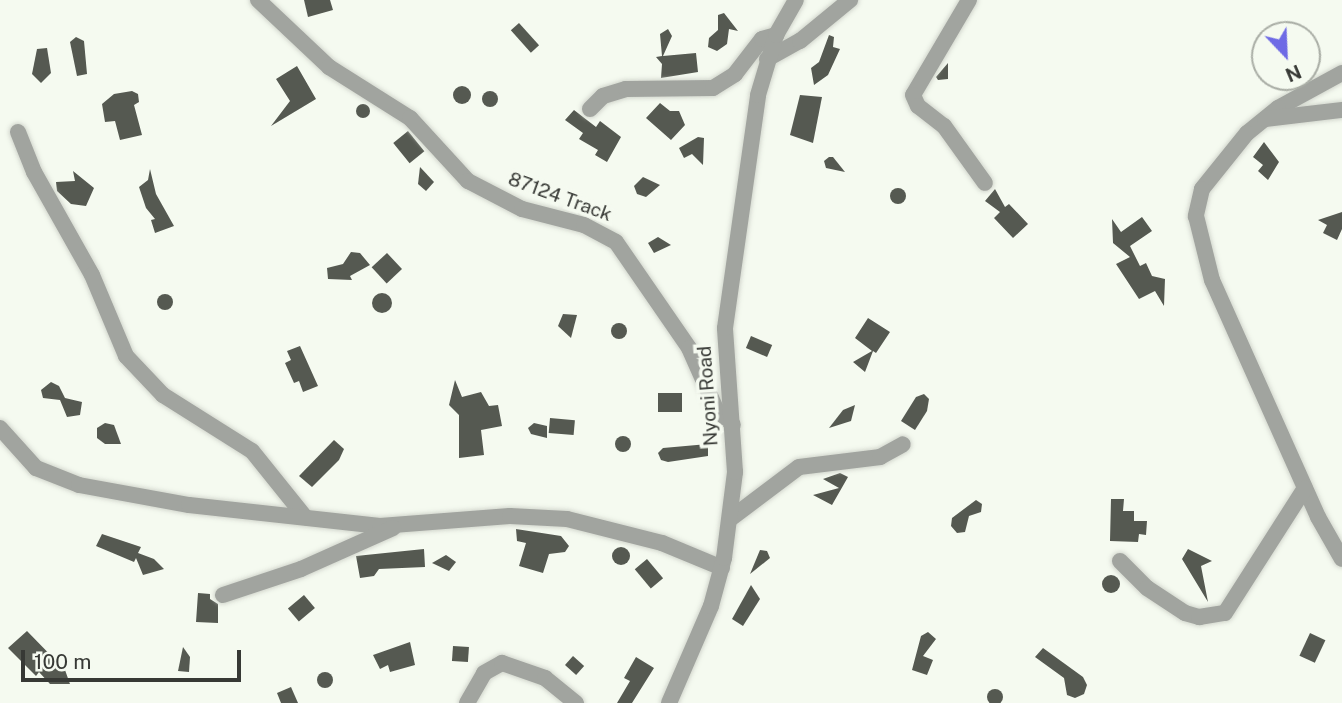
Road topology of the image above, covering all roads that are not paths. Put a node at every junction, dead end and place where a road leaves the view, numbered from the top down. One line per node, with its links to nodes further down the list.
1 (258, 0): 13 (street, 87124 Track)
2 (796, 0): 5 (street, Nyoni Road)
3 (850, 0): 6 (street)
4 (969, 0): 12 (street)
5 (776, 35): 6 (street, Nyoni Road); 8 (street)
6 (767, 59): 13 (street, Nyoni Road)
7 (1342, 73): 10 (street)
8 (590, 108)
9 (1342, 110): 10 (street)
10 (1262, 119): 16 (street)
11 (18, 132): 17 (street)
12 (985, 183)
13 (733, 425): 18 (street, Nyoni Road)
14 (0, 428): 17 (street)
15 (902, 444): 18 (street)
16 (1306, 488): 20 (street); 21 (street)
17 (305, 517): 19 (street)
18 (730, 519): 22 (street, Nyoni Road)
19 (395, 527): 22 (street); 23 (street)
20 (1342, 559)
21 (1120, 561)
22 (722, 568): 26 (street, Nyoni Road)
23 (223, 595)
24 (467, 703): 25 (street)
25 (576, 703)
26 (668, 703)

